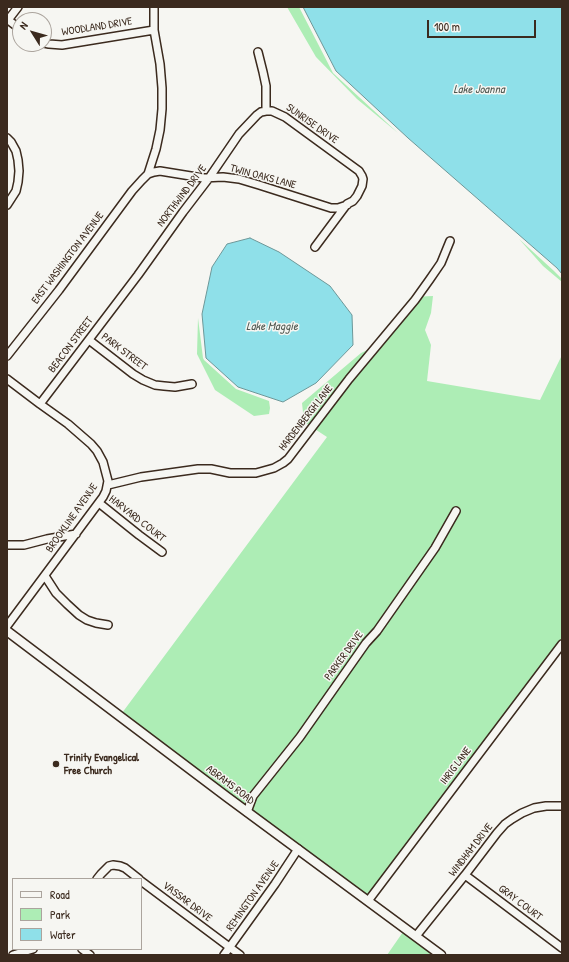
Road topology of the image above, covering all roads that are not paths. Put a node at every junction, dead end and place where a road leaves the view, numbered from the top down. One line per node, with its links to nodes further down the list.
1 (18, 7): 3 (street)
2 (154, 7): 4 (street)
3 (8, 20)
4 (154, 30): 5 (street, WOODLAND DRIVE); 9 (street)
5 (52, 44)
6 (258, 52): 7 (street)
7 (266, 111): 10 (street, NORTHWIND DRIVE); 11 (street, SUNRISE DRIVE)
8 (7, 138): 12 (street)
9 (148, 174): 10 (street, TWIN OAKS LANE); 17 (street, EAST WASHINGTON AVENUE)
10 (209, 178): 11 (street, TWIN OAKS LANE); 15 (street, NORTHWIND DRIVE)
11 (348, 204): 14 (street)
12 (7, 205)
13 (450, 242): 21 (street, HARDENBERGH LANE)
14 (316, 247)
15 (120, 299): 16 (street, BEACON STREET)
16 (89, 340): 19 (street, PARK STREET); 20 (street, BEACON STREET)
17 (7, 356)
18 (7, 379): 20 (street, BROOKLINE AVENUE)
19 (192, 384)
20 (40, 404): 21 (street, BROOKLINE AVENUE)
21 (108, 485): 22 (street, BROOKLINE AVENUE)
22 (99, 503): 24 (street, BROOKLINE AVENUE); 26 (street, HARVARD COURT)
23 (456, 511): 33 (street, PARKER DRIVE)
24 (76, 534): 25 (street); 27 (street, BROOKLINE AVENUE)
25 (7, 545)
26 (162, 552)
27 (45, 576): 28 (street); 29 (street, BROOKLINE AVENUE)
28 (108, 625)
29 (7, 626)
30 (7, 631): 33 (street, ABRAMS ROAD)
31 (562, 644): 39 (street, IHRIG LANE)
32 (562, 806): 35 (street, WINDHAM DRIVE)
33 (247, 812): 34 (street, ABRAMS ROAD)
34 (298, 849): 39 (street, ABRAMS ROAD); 41 (street, REMINGTON AVENUE)
35 (465, 875): 40 (street, WINDHAM DRIVE); 42 (street, GRAY COURT)
36 (98, 878): 37 (street, VASSAR DRIVE)
37 (138, 878)
38 (142, 882): 41 (street, VASSAR DRIVE)
39 (368, 901): 40 (street, ABRAMS ROAD)
40 (416, 936): 47 (street, ABRAMS ROAD)
41 (230, 948): 45 (street, REMINGTON AVENUE); 46 (street, VASSAR DRIVE)
42 (562, 948)
43 (30, 950): 44 (street)
44 (13, 955)
45 (224, 955)
46 (240, 955)
47 (441, 955)

